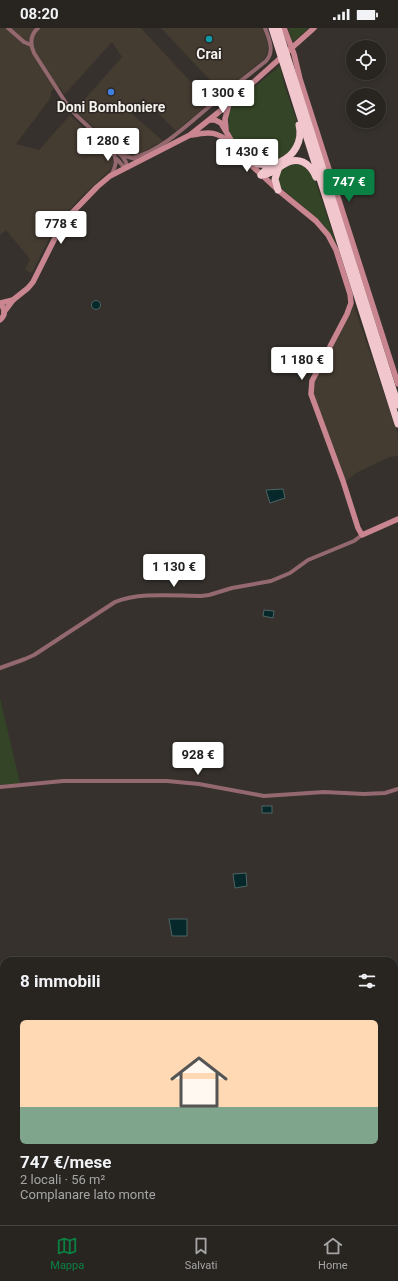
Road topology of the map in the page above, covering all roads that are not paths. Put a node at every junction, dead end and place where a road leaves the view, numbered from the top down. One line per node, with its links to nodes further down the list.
1 (8, 28): 8 (street)
2 (38, 28): 8 (street)
3 (265, 28): 19 (street)
4 (272, 28): 9 (highway)
5 (278, 28): 33 (highway)
6 (284, 28): 32 (street)
7 (314, 28): 10 (street)
8 (31, 45): 16 (street)
9 (290, 84): 22 (highway); 27 (highway)
10 (229, 104): 11 (street); 12 (street)
11 (210, 120): 12 (street); 13 (street); 14 (street)
12 (226, 129): 15 (street)
13 (213, 132): 14 (street); 15 (street)
14 (190, 135): 21 (street)
15 (234, 145): 20 (street)
16 (111, 148): 17 (street); 18 (street)
17 (121, 155): 19 (street); 23 (street)
18 (116, 157): 23 (street); 25 (street)
19 (133, 158): 21 (street)
20 (246, 159): 22 (highway); 24 (street)
21 (142, 160): 23 (street)
22 (277, 166): 24 (highway); 26 (highway); 27 (highway)
23 (127, 168): 25 (street)
24 (261, 175): 26 (street)
25 (110, 176): 28 (street)
26 (278, 190): 36 (street)
27 (334, 222): 34 (highway)
28 (13, 300): 29 (street); 30 (street)
29 (0, 303): 30 (street)
30 (4, 312): 31 (street)
31 (0, 320)
32 (398, 384)
33 (398, 405)
34 (398, 424)
35 (398, 519): 36 (street)
36 (362, 535): 37 (street)
37 (0, 668)
38 (0, 788): 39 (street)
39 (398, 789)

